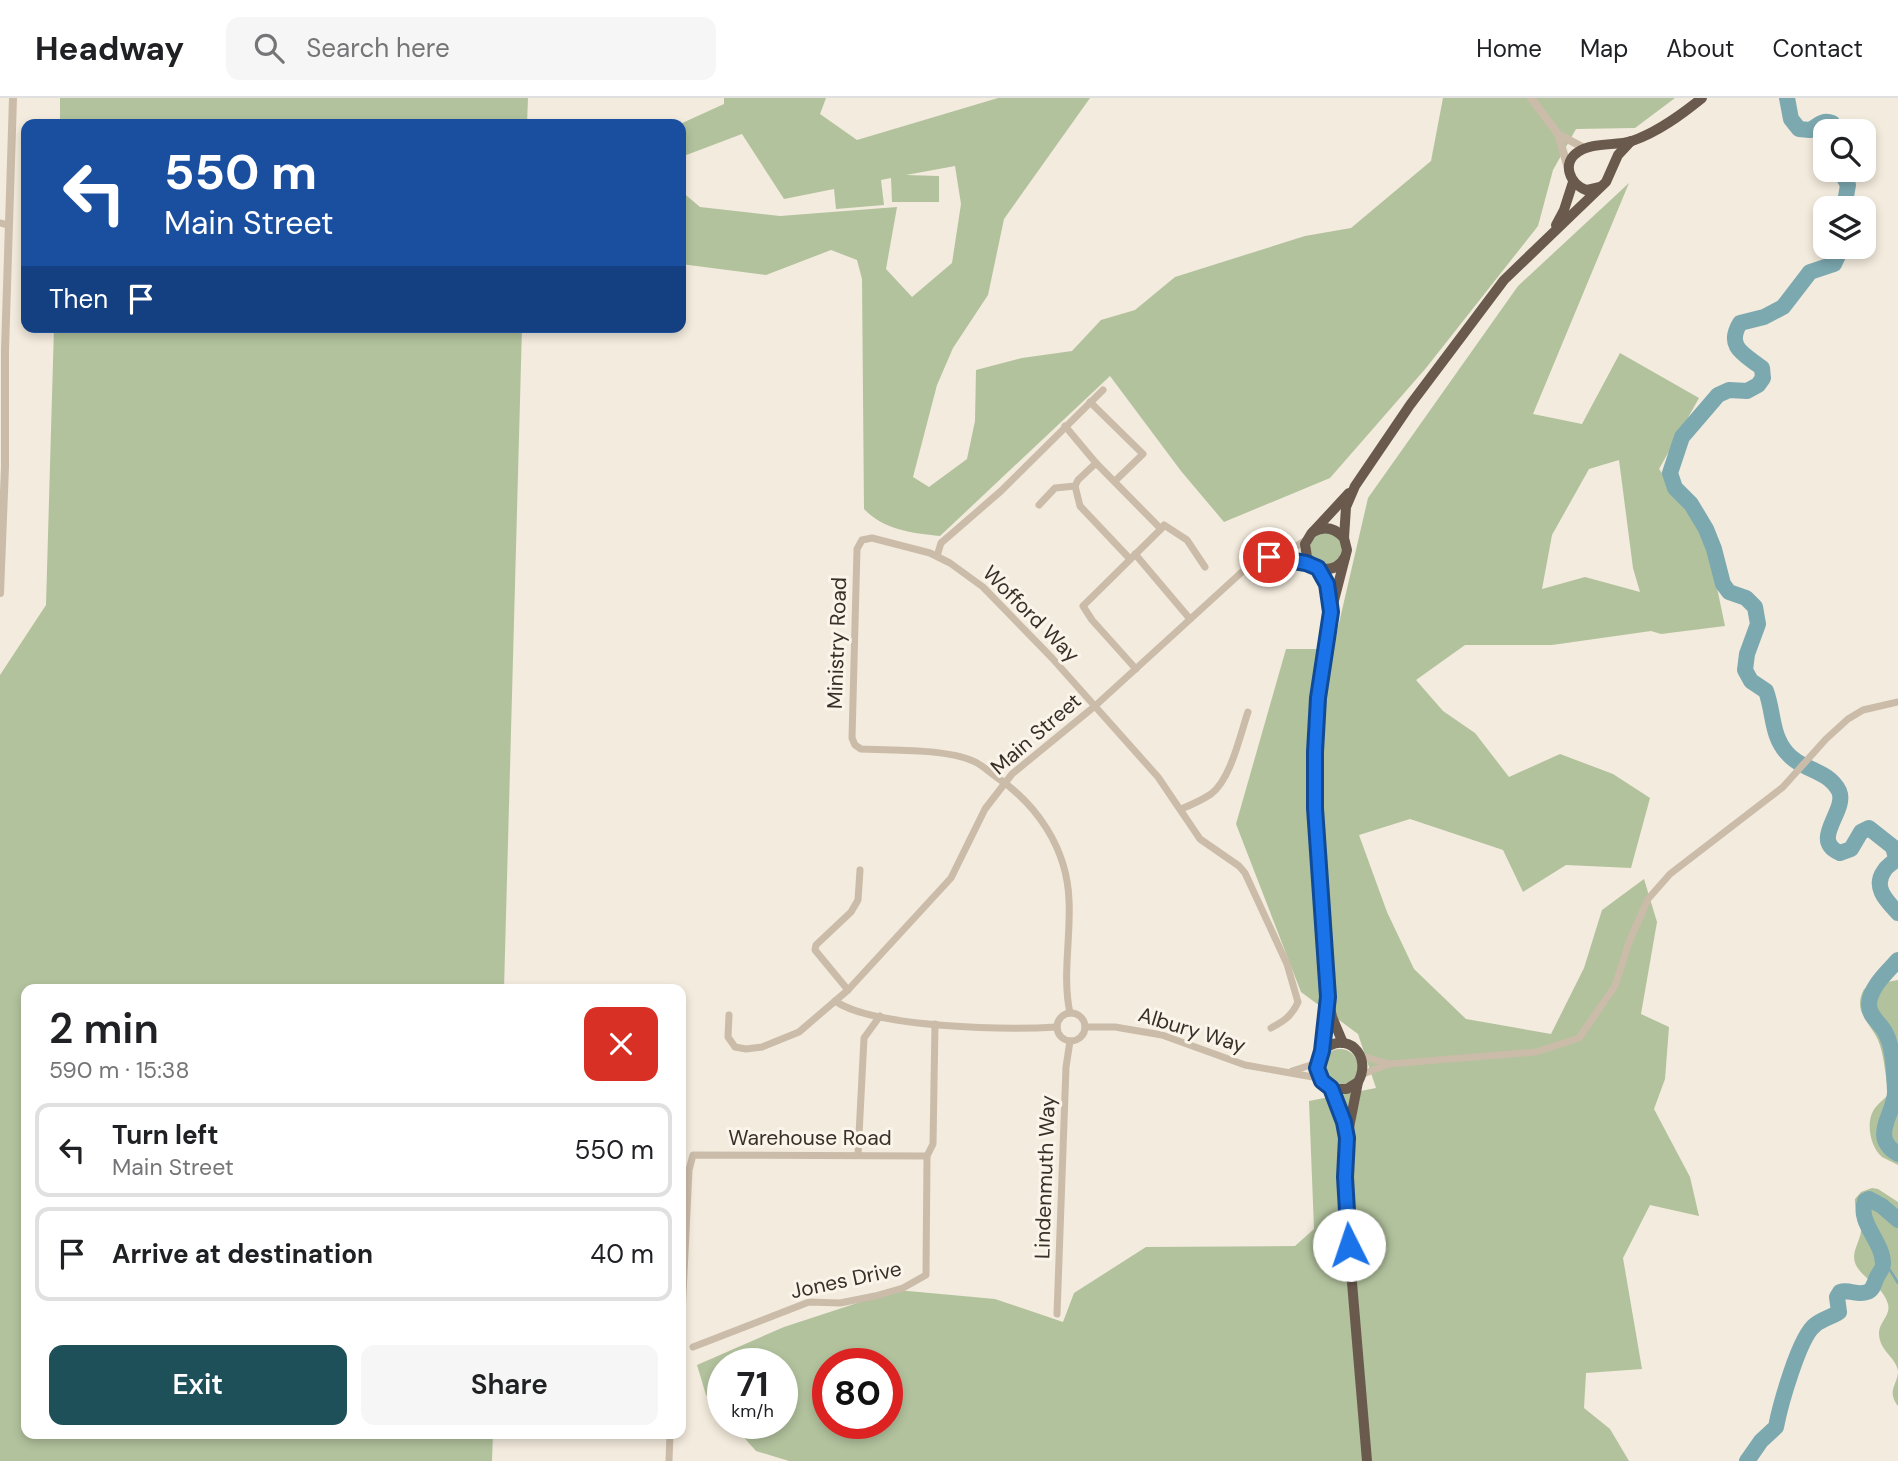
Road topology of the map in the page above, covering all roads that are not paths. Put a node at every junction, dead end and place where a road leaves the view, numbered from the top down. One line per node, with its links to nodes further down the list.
1 (12, 98): 10 (street)
2 (1531, 98): 4 (street)
3 (1702, 98): 5 (highway)
4 (1558, 134): 6 (street); 8 (street)
5 (1631, 141): 6 (highway); 7 (highway)
6 (1588, 148): 7 (highway); 8 (highway)
7 (1610, 168): 9 (highway)
8 (1571, 177): 9 (highway); 11 (highway)
9 (1601, 186): 11 (highway)
10 (4, 224): 30 (street)
11 (1549, 235): 18 (highway)
12 (1103, 390): 13 (street)
13 (1090, 401): 14 (street); 16 (street)
14 (1065, 426): 15 (street); 24 (street)
15 (1096, 463): 16 (street); 17 (street)
16 (1115, 481): 20 (street)
17 (1075, 486): 19 (street); 26 (street)
18 (1355, 486): 21 (highway); 22 (highway)
19 (1039, 505)
20 (1161, 529): 26 (street); 28 (street)
21 (1309, 536): 22 (highway); 27 (street, Main Street); 29 (highway)
22 (1344, 538): 25 (highway)
23 (857, 549): 24 (street, Wofford Way); 37 (street, Ministry Road)
24 (937, 556): 35 (street, Wofford Way)
25 (1346, 556): 29 (highway); 31 (highway)
26 (1133, 557): 32 (street); 33 (street)
27 (1269, 557): 29 (street); 32 (street, Main Street)
28 (1205, 567)
29 (1317, 568): 31 (highway)
30 (0, 593)
31 (1331, 612): 41 (highway)
32 (1190, 619): 33 (street, Main Street)
33 (1136, 668): 35 (street, Main Street)
34 (1898, 702): 55 (street)
35 (1095, 706): 37 (street, Main Street); 38 (street, Wofford Way)
36 (1248, 712): 38 (street)
37 (1005, 782): 40 (street, Main Street); 43 (street)
38 (1181, 809): 49 (street, Wofford Way)
39 (860, 870): 40 (street)
40 (848, 990): 42 (street, Main Street)
41 (1328, 997): 51 (highway); 52 (highway)
42 (835, 1001): 44 (street, Main Street); 45 (street)
43 (1070, 1013): 47 (street); 48 (street)
44 (729, 1015)
45 (880, 1016): 46 (street); 60 (street)
46 (936, 1024): 47 (street); 61 (street, Jones Drive)
47 (1057, 1027): 50 (street)
48 (1085, 1027): 50 (street); 56 (street, Albury Way)
49 (1270, 1028)
50 (1070, 1041): 63 (street, Lindenmuth Way)
51 (1343, 1043): 52 (highway); 53 (highway)
52 (1322, 1051): 54 (highway)
53 (1362, 1056): 55 (street); 57 (highway)
54 (1317, 1063): 56 (street, Albury Way); 58 (highway)
55 (1390, 1065): 57 (street)
56 (1288, 1073): 58 (street, Albury Way)
57 (1361, 1078): 58 (highway); 59 (highway)
58 (1326, 1085): 59 (highway)
59 (1347, 1138): 67 (highway)
60 (858, 1154): 61 (street, Warehouse Road); 62 (street, Warehouse Road)
61 (927, 1157): 64 (street, Jones Drive)
62 (686, 1232)
63 (1057, 1314)
64 (693, 1347)
65 (670, 1439): 66 (street)
66 (668, 1461)
67 (1367, 1461)

